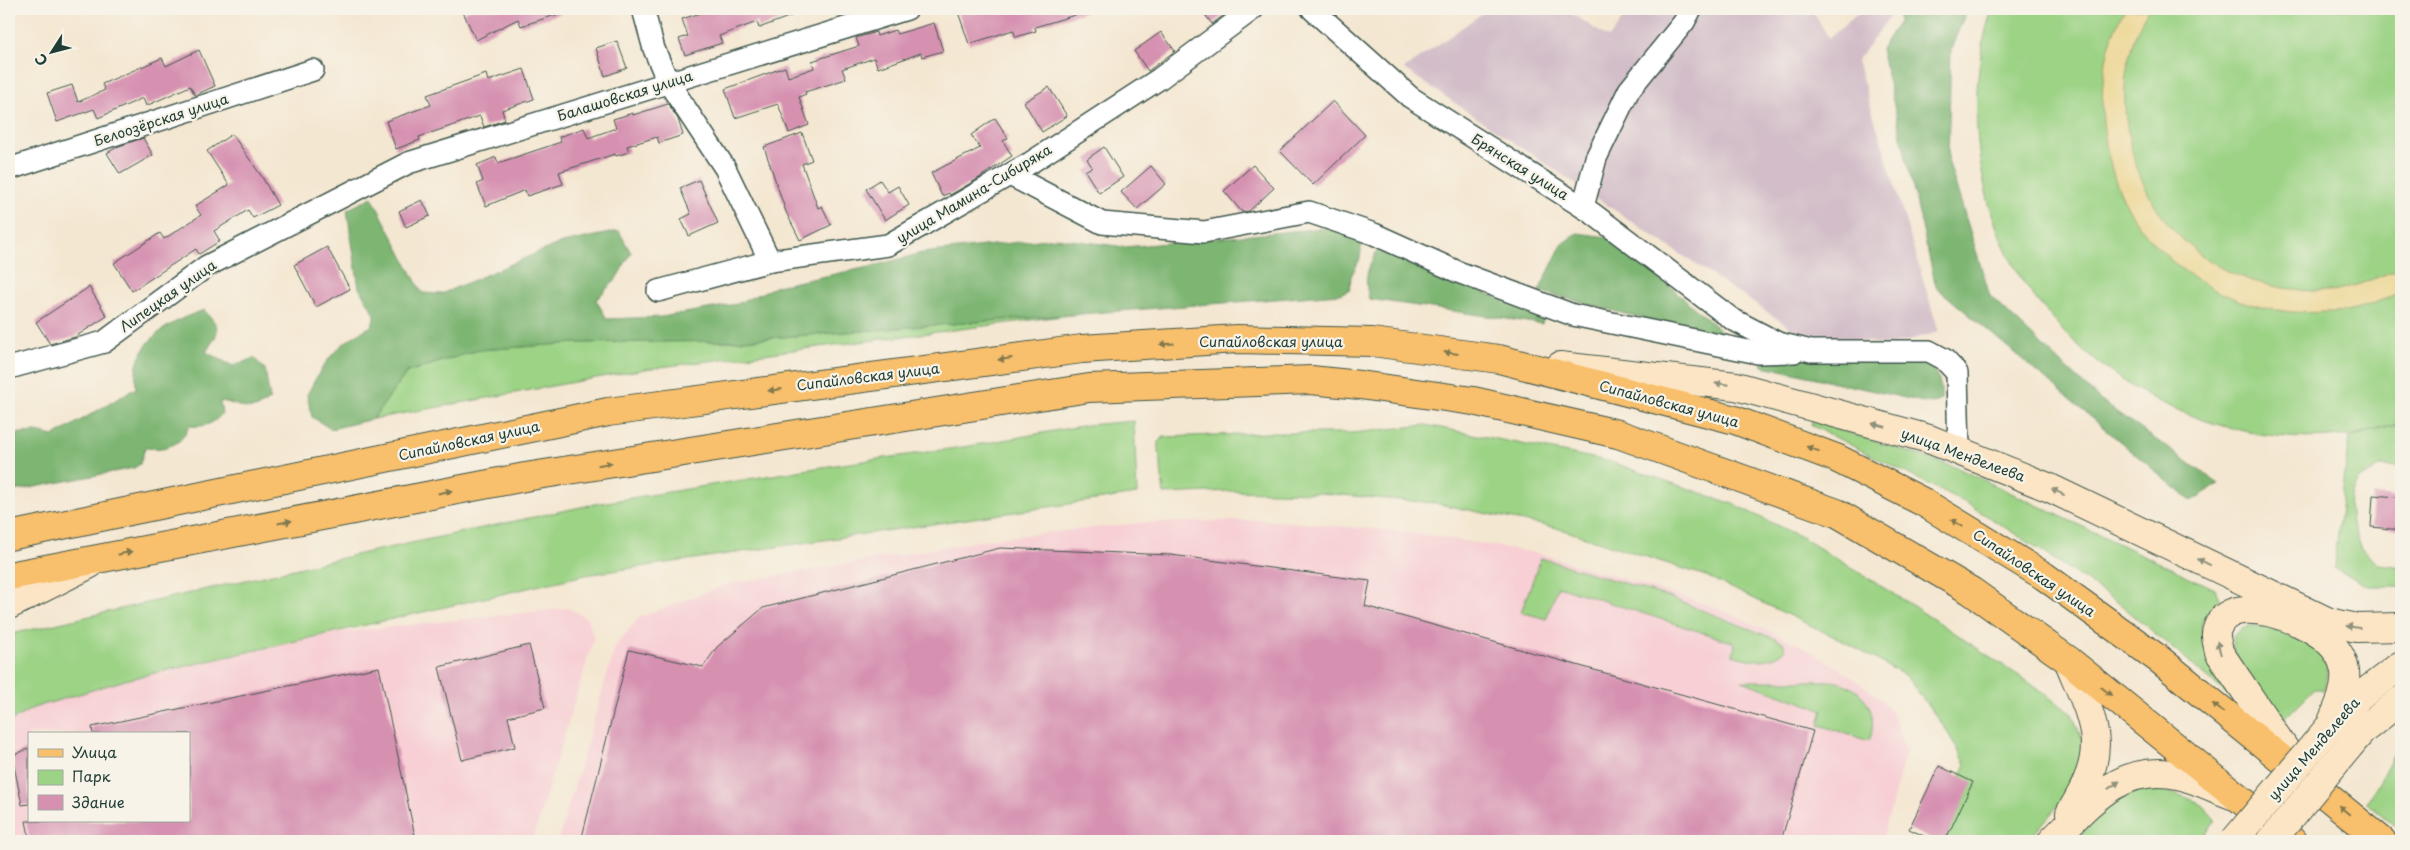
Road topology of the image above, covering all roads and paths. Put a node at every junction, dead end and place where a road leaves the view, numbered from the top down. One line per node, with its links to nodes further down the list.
1 (643, 9): 8 (street)
2 (907, 9): 8 (street, Балашовская улица)
3 (1253, 9): 10 (street, улица Мамина-Сибиряка)
4 (1312, 9): 6 (street, Брянская улица)
5 (1691, 9): 12 (street)
6 (1331, 16): 12 (street, Брянская улица)
7 (313, 70): 9 (street, Белоозёрская улица)
8 (668, 82): 11 (street, Балашовская улица); 13 (street)
9 (9, 169)
10 (1010, 175): 13 (street, улица Мамина-Сибиряка); 15 (street)
11 (348, 194): 17 (street, Липецкая улица)
12 (1583, 207): 15 (street, Брянская улица)
13 (770, 261): 14 (street, улица Мамина-Сибиряка)
14 (658, 291)
15 (1812, 351): 18 (street)
16 (1499, 359): 18 (main road, улица Менделеева, one-way to 16); 19 (main road, Сипайловская улица, one-way to 19); 28 (main road, Сипайловская улица, one-way to 16)
17 (9, 368)
18 (1959, 451): 23 (main road, улица Менделеева, one-way to 18)
19 (9, 536)
20 (96, 560): 21 (main road); 22 (main road); 24 (main road, one-way to 24)
21 (9, 576)
22 (9, 605)
23 (2401, 626)
24 (2068, 660): 29 (main road, one-way to 29); 31 (main road)
25 (2401, 665): 27 (main road, улица Менделеева)
26 (2397, 712): 30 (main road, улица Менделеева, bridge)
27 (2330, 726): 28 (main road, one-way to 27); 32 (main road, улица Менделеева, bridge)
28 (2303, 776): 33 (main road, Сипайловская улица, one-way to 28)
29 (2238, 797): 30 (main road); 31 (main road, one-way to 29)
30 (2285, 840)
31 (2051, 841)
32 (2234, 841)
33 (2382, 841)

